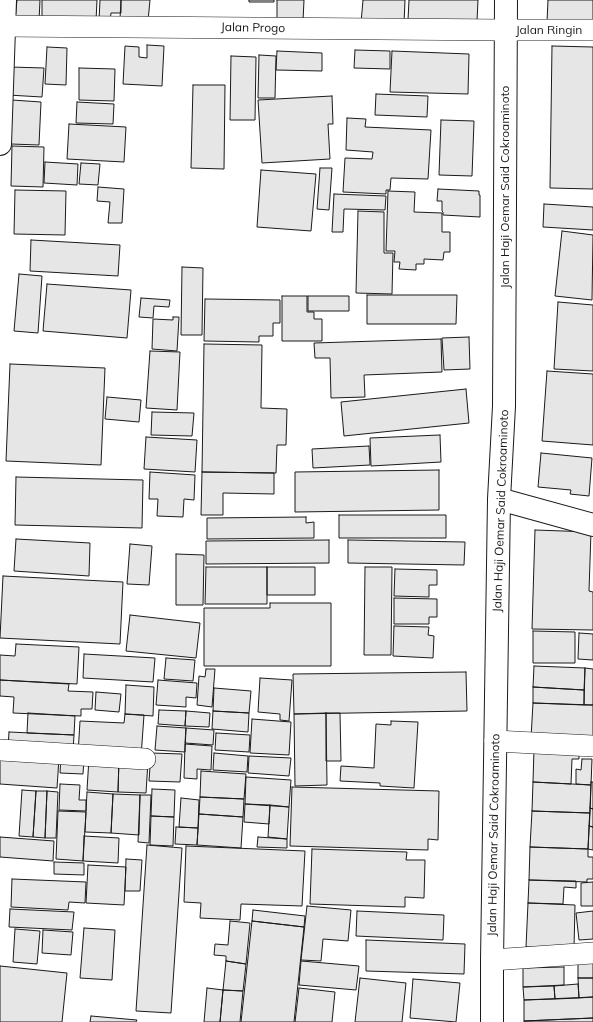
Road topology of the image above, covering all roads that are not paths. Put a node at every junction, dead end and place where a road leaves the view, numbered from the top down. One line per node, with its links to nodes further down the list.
1 (5, 0): 3 (main road)
2 (506, 0): 4 (main road, Jalan Haji Oemar Said Cokroaminoto)
3 (2, 26): 4 (street, Jalan Progo); 6 (main road)
4 (506, 30): 5 (street, Jalan Ringin); 7 (main road, Jalan Haji Oemar Said Cokroaminoto)
5 (593, 30)
6 (0, 144)
7 (499, 499): 8 (main road); 9 (main road, Jalan Haji Oemar Said Cokroaminoto)
8 (593, 525)
9 (495, 741): 10 (street); 14 (main road, Jalan Haji Oemar Said Cokroaminoto)
10 (593, 746)
11 (0, 750): 12 (street)
12 (145, 759)
13 (593, 954): 14 (street)
14 (492, 960): 15 (main road, Jalan Haji Oemar Said Cokroaminoto)
15 (492, 1022)

